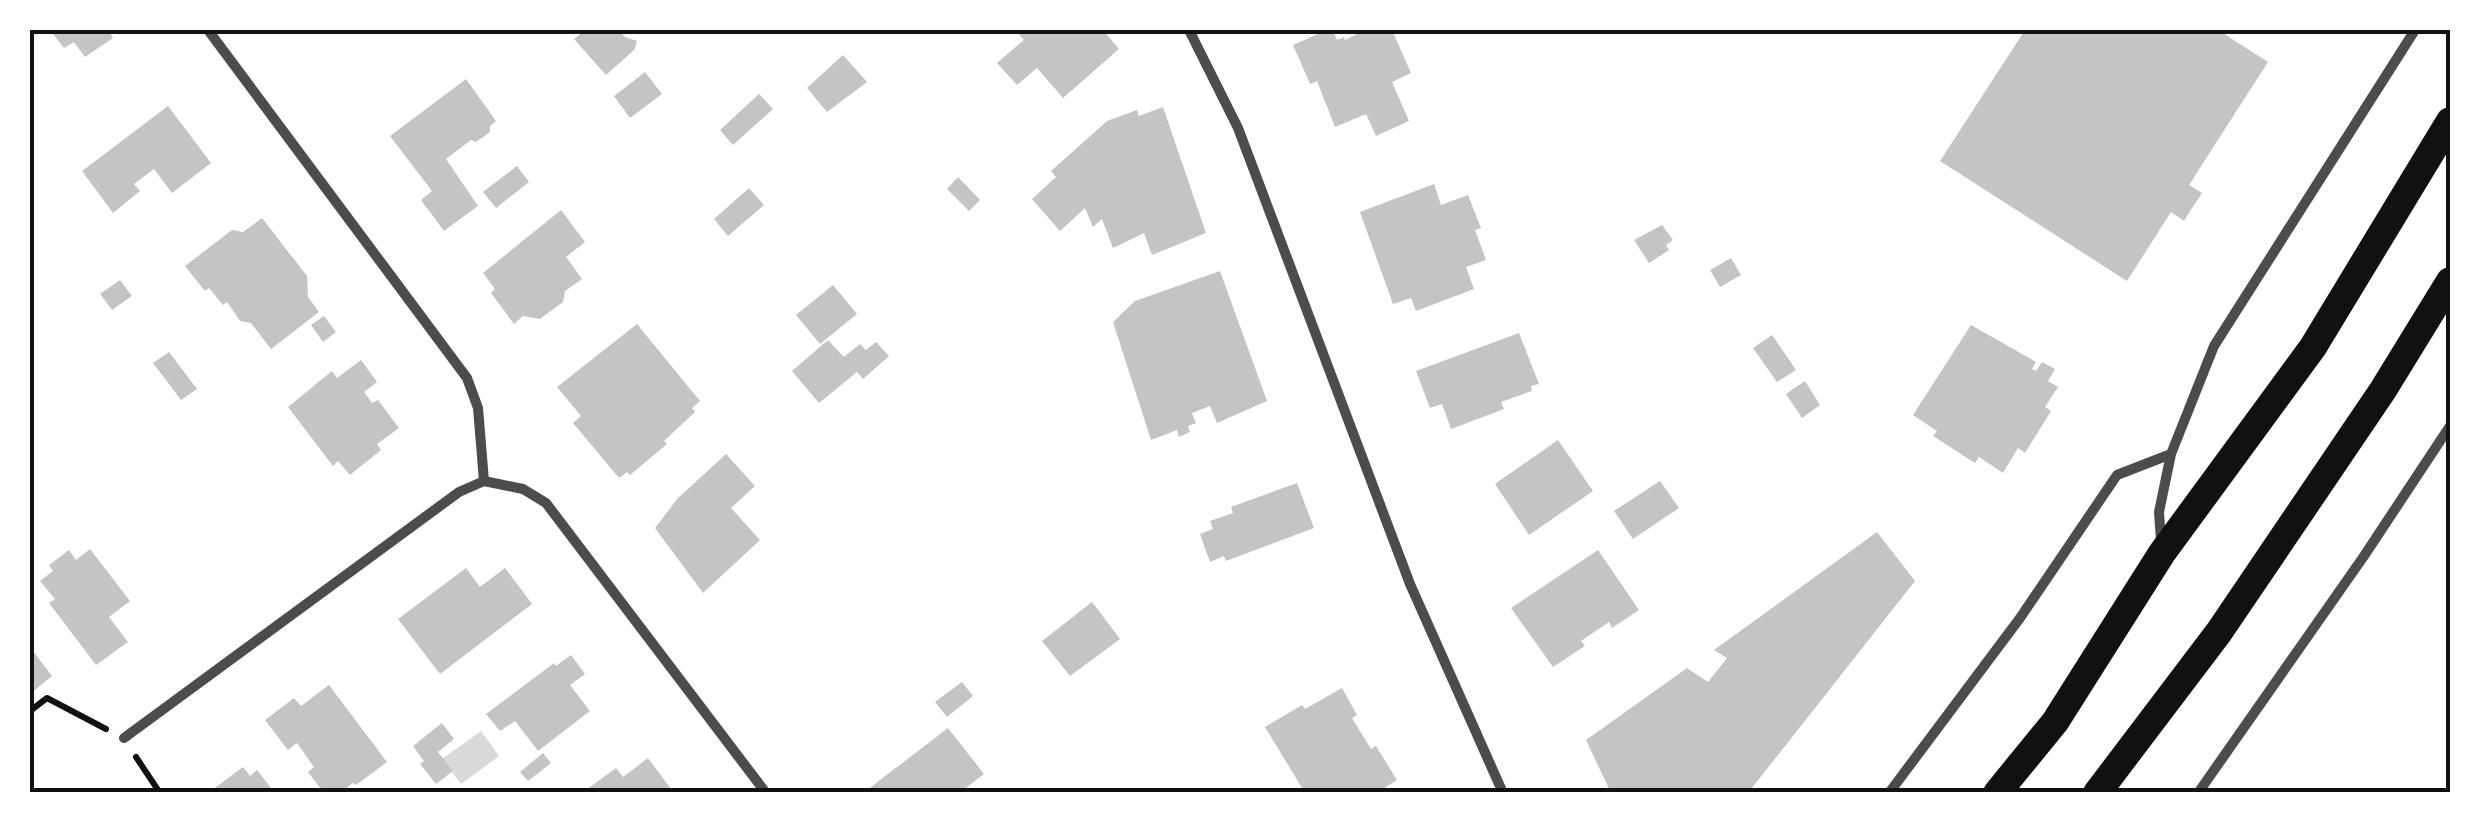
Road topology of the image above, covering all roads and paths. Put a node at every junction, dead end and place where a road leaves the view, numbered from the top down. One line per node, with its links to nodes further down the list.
1 (208, 30): 8 (street)
2 (1189, 30): 14 (street)
3 (2411, 31): 7 (street)
4 (2450, 122): 9 (highway)
5 (2450, 281): 17 (highway)
6 (2450, 426): 18 (street)
7 (2171, 454): 9 (street); 15 (street)
8 (484, 480): 11 (street); 13 (street)
9 (2162, 553): 16 (highway)
10 (30, 711): 11 (path)
11 (124, 738): 12 (path)
12 (160, 793)
13 (766, 793)
14 (1504, 793)
15 (1889, 793)
16 (1997, 793)
17 (2097, 793)
18 (2198, 793)

